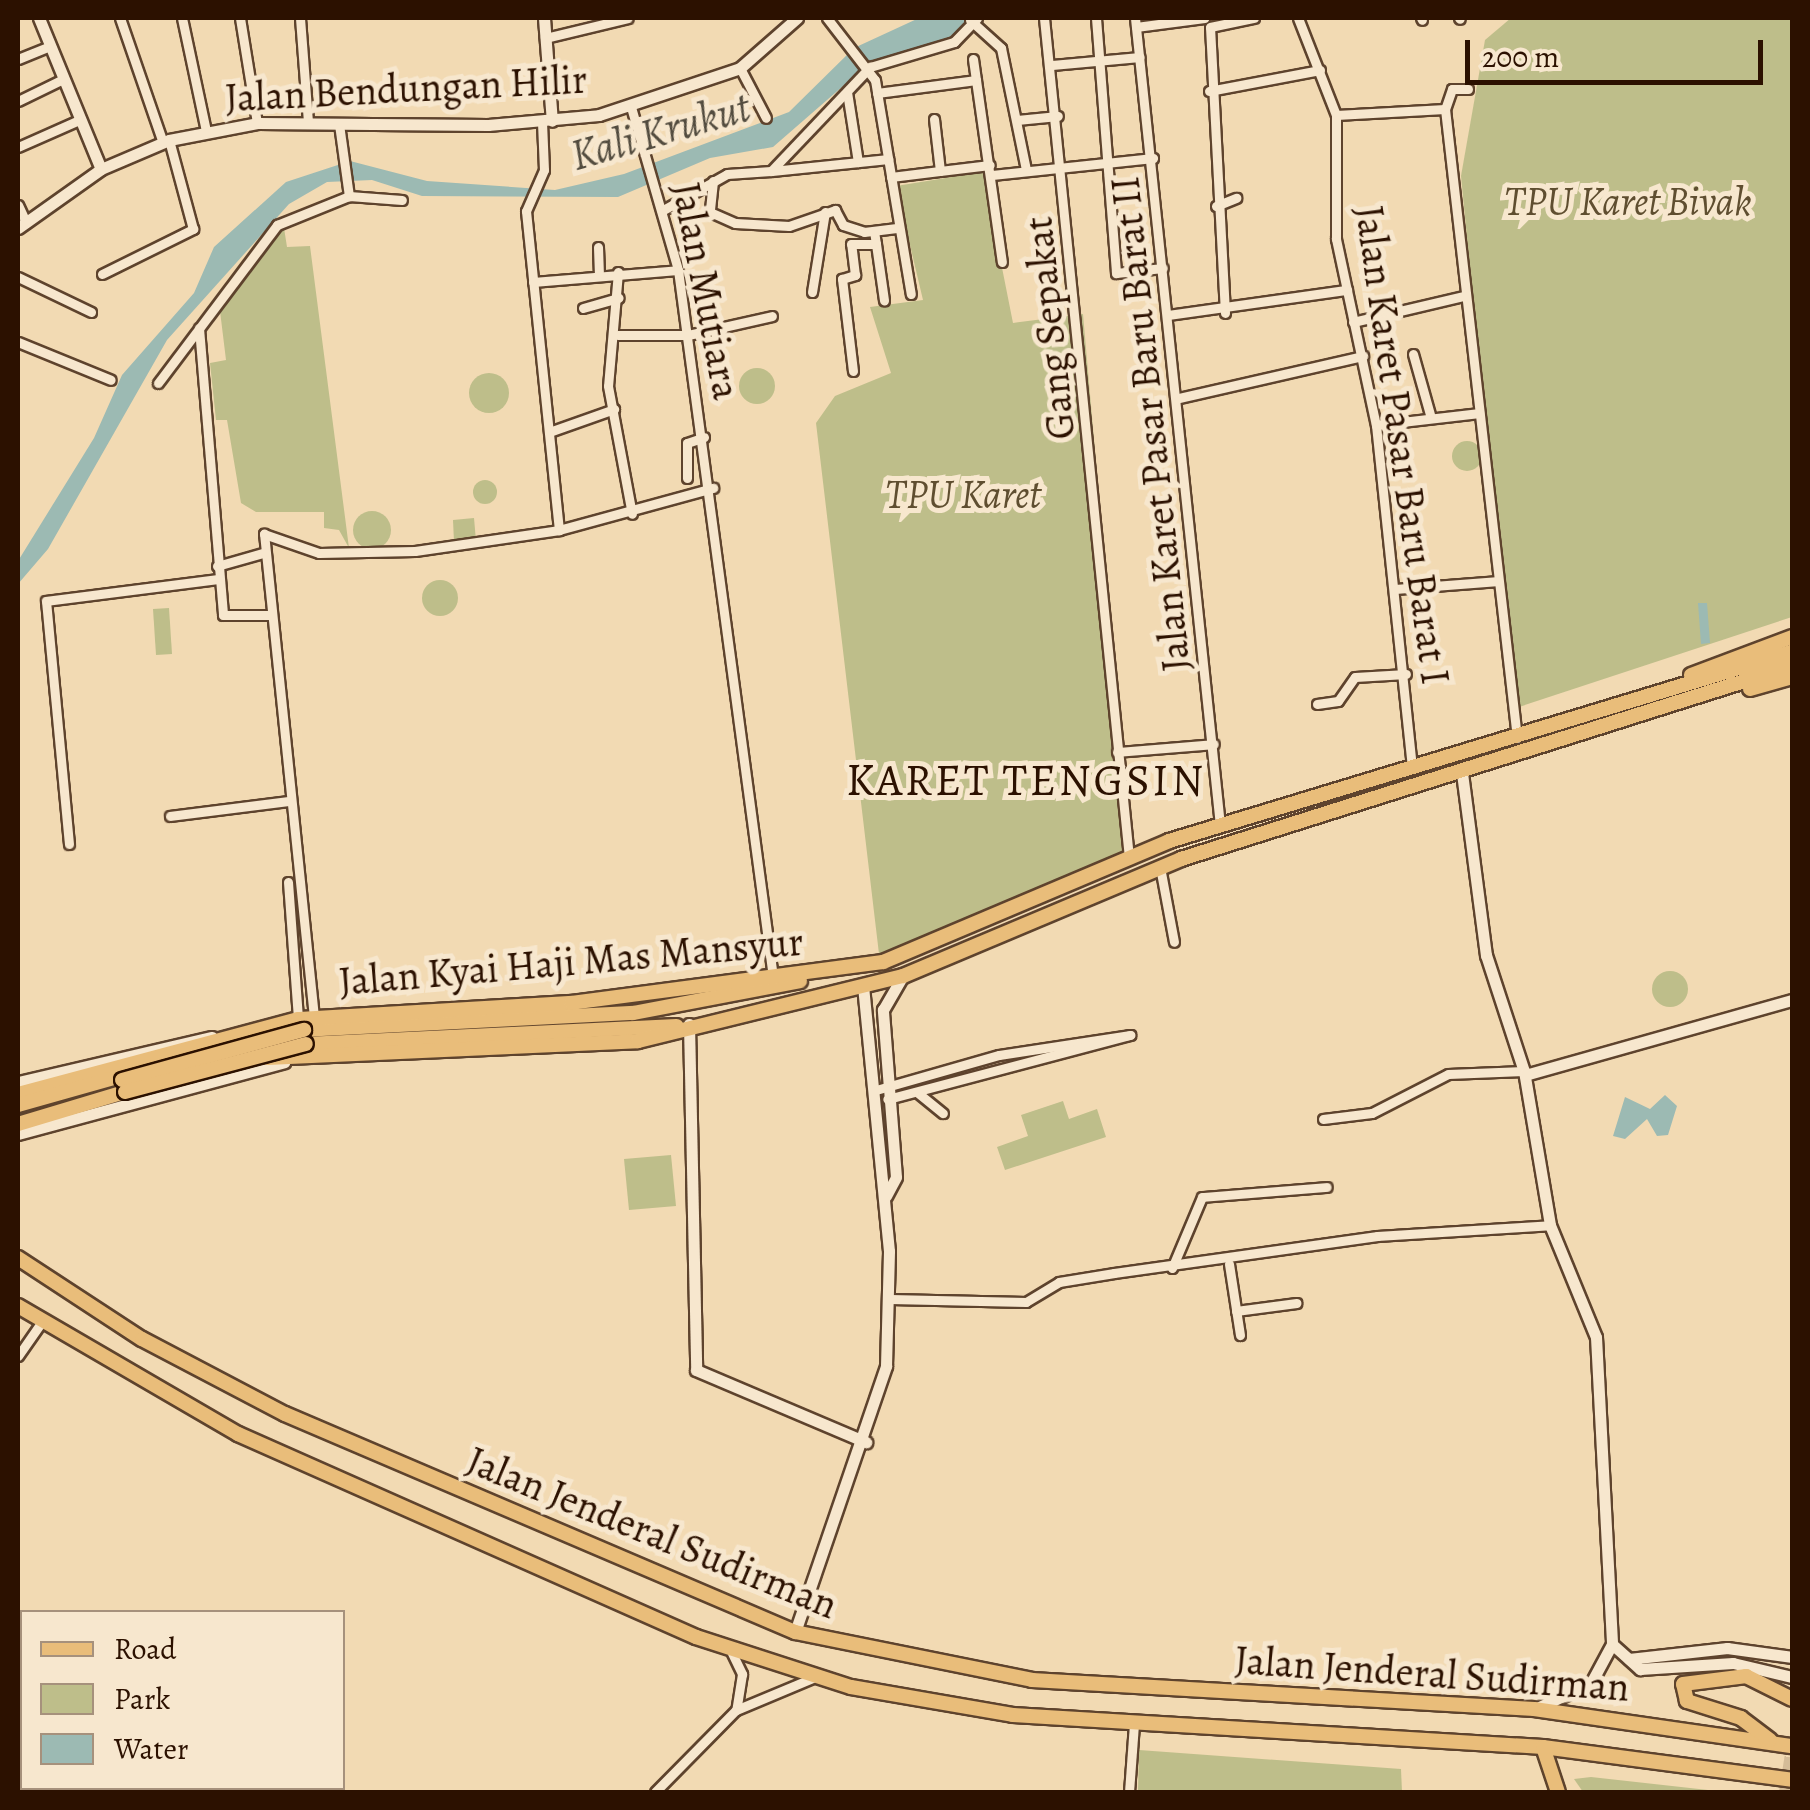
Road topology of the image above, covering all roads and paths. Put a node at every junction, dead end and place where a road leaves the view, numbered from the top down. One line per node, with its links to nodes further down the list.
1 (38, 18): 18 (street)
2 (120, 18): 47 (street)
3 (182, 18): 46 (street)
4 (240, 18): 44 (street)
5 (300, 18): 42 (street)
6 (544, 18): 17 (street)
7 (625, 18): 17 (street)
8 (797, 18): 25 (street, Jalan Bendungan Hilir)
9 (827, 18): 24 (street)
10 (1044, 18): 23 (street, Gang Sepakat)
11 (1096, 18): 19 (street)
12 (1204, 18): 16 (street)
13 (1254, 18): 30 (street)
14 (1298, 18): 26 (street, Jalan Karet Pasar Baru Barat I)
15 (973, 20): 24 (street); 40 (street)
16 (1136, 22): 20 (street, Jalan Karet Pasar Baru Barat II)
17 (545, 38): 43 (street)
18 (46, 47): 21 (street); 27 (street)
19 (1102, 56): 20 (street); 23 (street); 52 (street)
20 (1140, 57): 50 (street, Jalan Karet Pasar Baru Barat II)
21 (18, 59)
22 (973, 59): 28 (street)
23 (1052, 65): 37 (street, Gang Sepakat)
24 (869, 66): 31 (street); 32 (street)
25 (740, 68): 34 (street, Jalan Bendungan Hilir); 38 (street)
26 (1320, 70): 30 (street); 36 (street, Jalan Karet Pasar Baru Barat I)
27 (61, 80): 33 (street); 41 (street)
28 (976, 80): 32 (street); 55 (street)
29 (1468, 88): 35 (street)
30 (1210, 90): 66 (street)
31 (847, 92): 51 (street); 57 (street)
32 (877, 93): 49 (street)
33 (18, 100)
34 (631, 107): 43 (street, Jalan Bendungan Hilir); 64 (street, Jalan Mutiara)
35 (1446, 110): 36 (street); 84 (street)
36 (1336, 114): 81 (street, Jalan Karet Pasar Baru Barat I)
37 (1058, 116): 40 (street); 53 (street, Gang Sepakat)
38 (766, 118)
39 (934, 119): 58 (street)
40 (1017, 120): 56 (street)
41 (77, 121): 48 (street); 54 (street)
42 (308, 122): 44 (street, Jalan Bendungan Hilir); 45 (street, Jalan Bendungan Hilir)
43 (547, 122): 45 (street, Jalan Bendungan Hilir); 80 (street)
44 (256, 123): 46 (street, Jalan Bendungan Hilir)
45 (339, 124): 61 (street)
46 (206, 131): 47 (street, Jalan Bendungan Hilir)
47 (166, 142): 54 (street, Jalan Bendungan Hilir); 78 (street)
48 (18, 147)
49 (888, 158): 51 (street); 59 (street)
50 (1153, 158): 52 (street); 74 (street, Jalan Karet Pasar Baru Barat II)
51 (858, 162): 57 (street)
52 (1108, 162): 53 (street); 74 (street)
53 (1063, 164): 56 (street); 130 (street, Gang Sepakat)
54 (100, 169): 68 (street, Jalan Bendungan Hilir)
55 (991, 170): 56 (street); 58 (street); 73 (street)
56 (1026, 170)
57 (771, 171): 60 (street)
58 (940, 171): 59 (street)
59 (891, 178): 69 (street)
60 (713, 182): 64 (street); 67 (street)
61 (349, 196): 63 (street); 93 (street)
62 (1236, 198): 66 (street)
63 (402, 200)
64 (663, 204): 75 (street, Jalan Mutiara)
65 (18, 206): 68 (street)
66 (1216, 206): 89 (street)
67 (825, 212): 70 (street); 82 (street)
68 (21, 224)
69 (899, 228): 70 (street); 83 (street)
70 (874, 231): 71 (street)
71 (876, 244): 86 (street); 99 (street)
72 (598, 247): 76 (street)
73 (1002, 262)
74 (1164, 268): 91 (street, Jalan Karet Pasar Baru Barat II)
75 (678, 270): 77 (street); 95 (street, Jalan Mutiara)
76 (600, 272): 77 (street); 80 (street)
77 (618, 272): 85 (street)
78 (102, 274)
79 (18, 276): 88 (street)
80 (533, 282): 107 (street)
81 (1347, 290): 89 (street); 92 (street, Jalan Karet Pasar Baru Barat I)
82 (812, 292)
83 (911, 294)
84 (1464, 296): 92 (street); 104 (street)
85 (618, 298): 87 (street); 94 (street)
86 (884, 300)
87 (583, 308)
88 (91, 312)
89 (1225, 313): 91 (street)
90 (772, 316): 95 (street)
91 (1168, 316): 102 (street, Jalan Karet Pasar Baru Barat II)
92 (1353, 322): 98 (street, Jalan Karet Pasar Baru Barat I)
93 (199, 328): 101 (street); 114 (street)
94 (618, 335): 95 (street); 103 (street)
95 (688, 335): 108 (street, Jalan Mutiara)
96 (18, 342): 100 (street)
97 (1413, 354): 105 (street)
98 (1363, 356): 102 (street); 106 (street, Jalan Karet Pasar Baru Barat I)
99 (853, 371)
100 (110, 380)
101 (158, 383)
102 (1179, 398): 129 (street, Jalan Karet Pasar Baru Barat II)
103 (614, 409): 107 (street); 111 (street)
104 (1478, 413): 105 (street); 116 (street)
105 (1430, 418): 106 (street)
106 (1376, 424): 117 (street, Jalan Karet Pasar Baru Barat I)
107 (552, 431): 112 (street)
108 (704, 437): 109 (street); 110 (street, Jalan Mutiara)
109 (688, 478)
110 (713, 488): 111 (street); 142 (street, Jalan Mutiara)
111 (632, 514): 112 (street)
112 (559, 530): 113 (street)
113 (263, 553): 114 (street); 118 (street)
114 (217, 566): 115 (street)
115 (218, 579): 118 (street); 136 (street)
116 (1498, 582): 117 (street); 128 (street)
117 (1396, 589): 122 (street, Jalan Karet Pasar Baru Barat I)
118 (270, 615): 133 (street)
119 (1792, 637): 125 (main road, Jalan Kyai Haji Mas Mansyur)
120 (1792, 652): 123 (main road, Jalan Kyai Haji Mas Mansyur)
121 (1792, 666): 123 (main road, Jalan Kyai Haji Mas Mansyur)
122 (1406, 674): 126 (street); 131 (street, Jalan Karet Pasar Baru Barat I)
123 (1736, 677): 125 (main road, Jalan Kyai Haji Mas Mansyur); 127 (main road, Jalan Kyai Haji Mas Mansyur)
124 (1792, 677): 127 (main road, Jalan Kyai Haji Mas Mansyur)
125 (1631, 702): 128 (main road, Jalan Kyai Haji Mas Mansyur)
126 (1317, 704)
127 (1677, 706): 132 (main road, Jalan Kyai Haji Mas Mansyur)
128 (1517, 738): 131 (main road, Jalan Kyai Haji Mas Mansyur)
129 (1214, 744): 130 (street); 135 (street, Jalan Karet Pasar Baru Barat II)
130 (1117, 752): 137 (street, Gang Sepakat)
131 (1412, 767): 135 (main road, Jalan Kyai Haji Mas Mansyur)
132 (1462, 773): 138 (main road, Jalan Kyai Haji Mas Mansyur); 156 (street)
133 (288, 801): 134 (street); 146 (street)
134 (170, 816)
135 (1220, 825): 137 (main road, Jalan Kyai Haji Mas Mansyur)
136 (69, 844)
137 (1129, 857): 141 (main road, Jalan Kyai Haji Mas Mansyur)
138 (1160, 867): 140 (street); 143 (main road, Jalan Kyai Haji Mas Mansyur)
139 (288, 882): 146 (street)
140 (1174, 942)
141 (835, 973): 142 (main road, Jalan Kyai Haji Mas Mansyur); 147 (main road)
142 (773, 976): 146 (main road, Jalan Kyai Haji Mas Mansyur)
143 (903, 976): 144 (main road, Jalan Kyai Haji Mas Mansyur); 162 (street)
144 (862, 985): 148 (main road, Jalan Kyai Haji Mas Mansyur); 162 (street)
145 (1792, 1000): 156 (street)
146 (306, 1018): 150 (main road, Jalan Kyai Haji Mas Mansyur)
147 (634, 1020): 148 (main road); 164 (main road, bridge); 167 (main road, bridge)
148 (683, 1025): 152 (main road, Jalan Kyai Haji Mas Mansyur); 181 (street)
149 (1103, 1034): 151 (street); 151 (street); 153 (street)
150 (212, 1037): 155 (main road); 159 (street, Jalan Kyai Haji Mas Mansyur)
151 (1105, 1046): 157 (street)
152 (312, 1055): 155 (main road); 168 (street, Jalan Kyai Haji Mas Mansyur)
153 (1000, 1055): 154 (street); 157 (street)
154 (970, 1067): 158 (street); 160 (street)
155 (121, 1070): 161 (main road); 164 (main road)
156 (1524, 1073): 166 (street); 170 (street)
157 (1006, 1074): 158 (street)
158 (974, 1080): 163 (street)
159 (18, 1082)
160 (911, 1085): 162 (street); 163 (street)
161 (18, 1094)
162 (883, 1094): 163 (street); 174 (street)
163 (920, 1094): 165 (street)
164 (18, 1107)
165 (943, 1113)
166 (1323, 1118)
167 (18, 1124)
168 (18, 1134)
169 (1327, 1187): 173 (street)
170 (1550, 1225): 172 (street); 183 (street)
171 (18, 1258): 182 (main road, Jalan Jenderal Sudirman)
172 (1229, 1264): 173 (street); 177 (street)
173 (1172, 1268): 174 (street)
174 (890, 1299): 181 (street)
175 (1296, 1303): 177 (street)
176 (18, 1306): 178 (main road, Jalan Jenderal Sudirman)
177 (1236, 1312): 179 (street)
178 (41, 1322): 180 (street); 184 (main road, Jalan Jenderal Sudirman)
179 (1240, 1335)
180 (18, 1356)
181 (866, 1442): 182 (street)
182 (795, 1632): 190 (main road, Jalan Jenderal Sudirman)
183 (1612, 1644): 186 (street); 190 (street)
184 (730, 1649): 187 (main road, Jalan Jenderal Sudirman); 191 (street)
185 (1792, 1656): 186 (street)
186 (1624, 1658): 188 (street)
187 (816, 1676): 191 (street); 192 (main road, Jalan Jenderal Sudirman)
188 (1792, 1678)
189 (1792, 1699): 193 (main road)
190 (1534, 1709): 193 (main road, Jalan Jenderal Sudirman)
191 (736, 1710): 197 (street)
192 (1134, 1724): 194 (main road, Jalan Jenderal Sudirman); 198 (street)
193 (1770, 1740): 195 (main road, Jalan Jenderal Sudirman)
194 (1543, 1746): 196 (main road, Jalan Jenderal Sudirman); 199 (main road)
195 (1792, 1746)
196 (1792, 1780)
197 (655, 1792)
198 (1129, 1792)
199 (1558, 1792)

